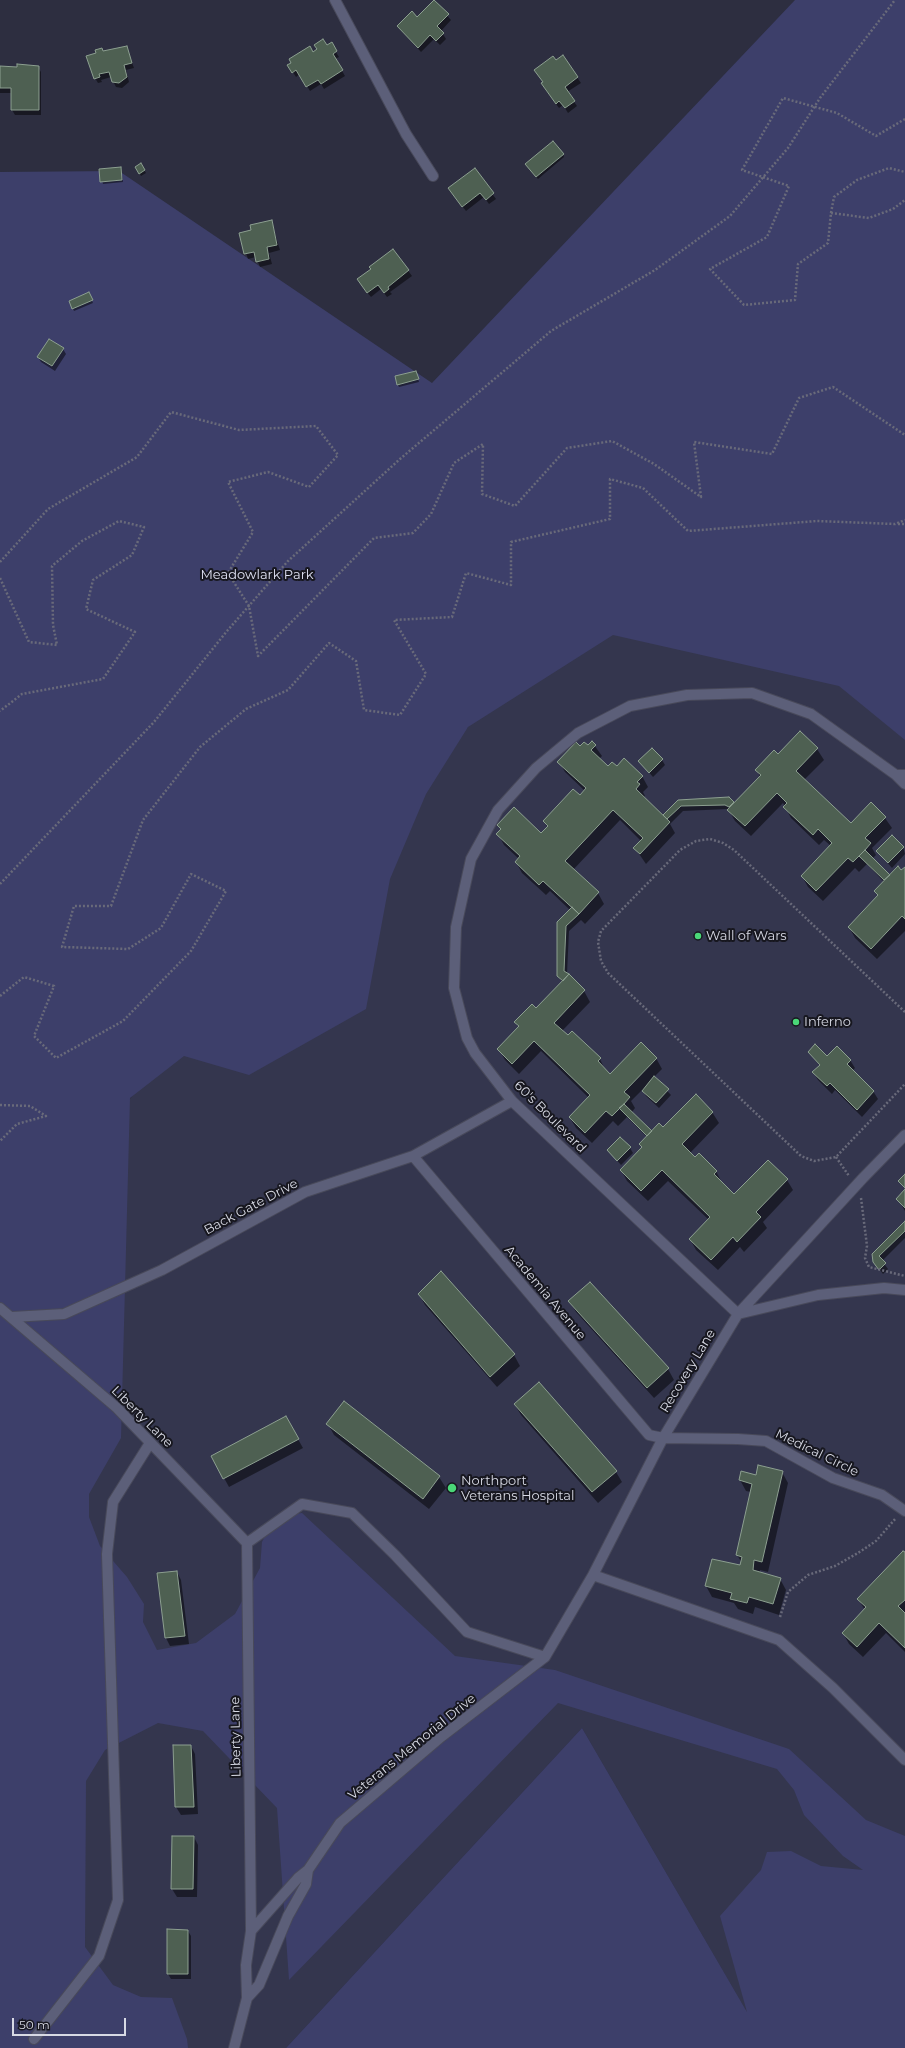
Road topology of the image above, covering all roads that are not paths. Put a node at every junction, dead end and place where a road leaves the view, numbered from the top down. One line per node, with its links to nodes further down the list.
1 (335, 0): 2 (lane)
2 (433, 176)
3 (900, 775): 4 (lane, 60's Boulevard); 5 (lane, 60's Boulevard)
4 (905, 784)
5 (512, 1101): 7 (lane, Back Gate Drive); 10 (lane, 60's Boulevard)
6 (905, 1135): 10 (lane, Recovery Lane)
7 (413, 1156): 11 (lane, Back Gate Drive); 12 (lane, Academia Avenue)
8 (905, 1290): 10 (lane)
9 (0, 1308): 11 (lane)
10 (738, 1314): 12 (lane, Recovery Lane)
11 (12, 1317): 13 (lane, Liberty Lane)
12 (663, 1438): 14 (lane, Medical Circle); 16 (lane, Recovery Lane)
13 (150, 1443): 15 (lane, Liberty Lane); 22 (lane)
14 (905, 1511)
15 (247, 1542): 17 (lane); 20 (lane, Liberty Lane)
16 (593, 1574): 17 (lane, Recovery Lane); 18 (lane)
17 (546, 1657): 19 (lane, Veterans Memorial Drive)
18 (905, 1760)
19 (308, 1870): 20 (lane, Veterans Memorial Drive); 21 (lane, Veterans Memorial Drive)
20 (252, 1931): 21 (lane, Veterans Memorial Drive)
21 (247, 1998): 23 (lane, Veterans Memorial Drive)
22 (34, 2039)
23 (234, 2048)

